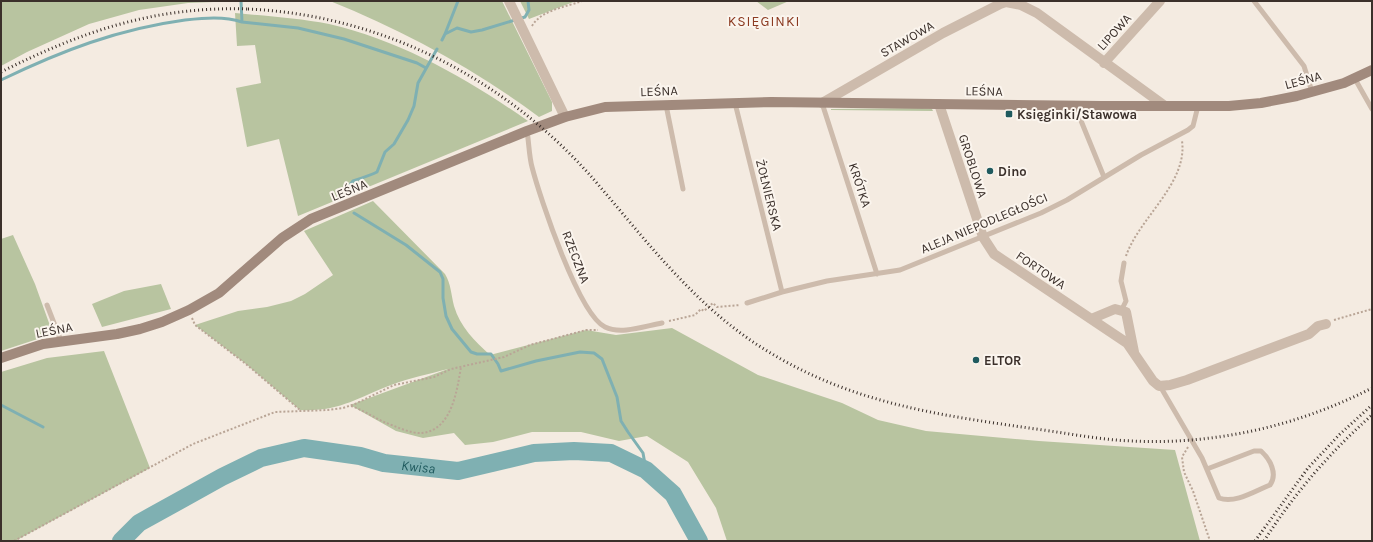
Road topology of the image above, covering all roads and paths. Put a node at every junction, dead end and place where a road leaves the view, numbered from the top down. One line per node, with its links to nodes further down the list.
1 (509, 1): 6 (street)
2 (582, 1): 6 (path)
3 (1160, 1): 7 (street, LIPOWA)
4 (1254, 1): 10 (lane)
5 (1006, 2): 7 (street, STAWOWA); 12 (street, STAWOWA)
6 (527, 36): 19 (street)
7 (1104, 63): 16 (street, STAWOWA)
8 (1372, 70): 9 (main road, LEŚNA)
9 (1355, 79): 10 (main road, LEŚNA); 18 (lane)
10 (1312, 92): 17 (main road, LEŚNA)
11 (735, 103): 12 (main road, LEŚNA); 13 (main road, LEŚNA); 27 (lane, ŻOŁNIERSKA)
12 (822, 103): 14 (main road, LEŚNA); 26 (lane, KRÓTKA)
13 (666, 104): 19 (main road, LEŚNA); 23 (lane)
14 (939, 104): 15 (main road, LEŚNA); 24 (street, GROBLOWA)
15 (1075, 106): 16 (main road, LEŚNA); 22 (lane)
16 (1164, 106): 17 (main road, LEŚNA)
17 (1198, 106): 21 (lane, ALEJA NIEPODLEGŁOŚCI)
18 (1372, 109)
19 (565, 117): 20 (main road, LEŚNA)
20 (527, 131): 36 (lane, RZECZNA); 37 (main road, LEŚNA)
21 (1182, 134): 22 (lane, ALEJA NIEPODLEGŁOŚCI); 25 (path)
22 (1104, 177): 24 (lane, ALEJA NIEPODLEGŁOŚCI)
23 (683, 189)
24 (983, 236): 26 (lane, ALEJA NIEPODLEGŁOŚCI); 33 (street, FORTOWA)
25 (1124, 263): 31 (lane)
26 (877, 274): 27 (lane, ALEJA NIEPODLEGŁOŚCI)
27 (782, 292): 28 (lane, ALEJA NIEPODLEGŁOŚCI)
28 (747, 304): 34 (path)
29 (47, 306): 37 (lane)
30 (1372, 309): 35 (path)
31 (1121, 311): 33 (street); 38 (street, FORTOWA)
32 (191, 316): 43 (path)
33 (1091, 319): 38 (street, FORTOWA)
34 (662, 323): 36 (lane)
35 (1326, 324): 41 (street)
36 (604, 327): 40 (path)
37 (61, 341): 39 (main road, LEŚNA)
38 (1134, 354): 41 (street, FORTOWA)
39 (1, 358)
40 (461, 367): 42 (path); 42 (path)
41 (1160, 386): 44 (lane)
42 (350, 406): 43 (path)
43 (300, 410): 46 (path)
44 (1192, 440): 45 (lane); 47 (path)
45 (1207, 469): 45 (lane)
46 (14, 541)
47 (1210, 541)

